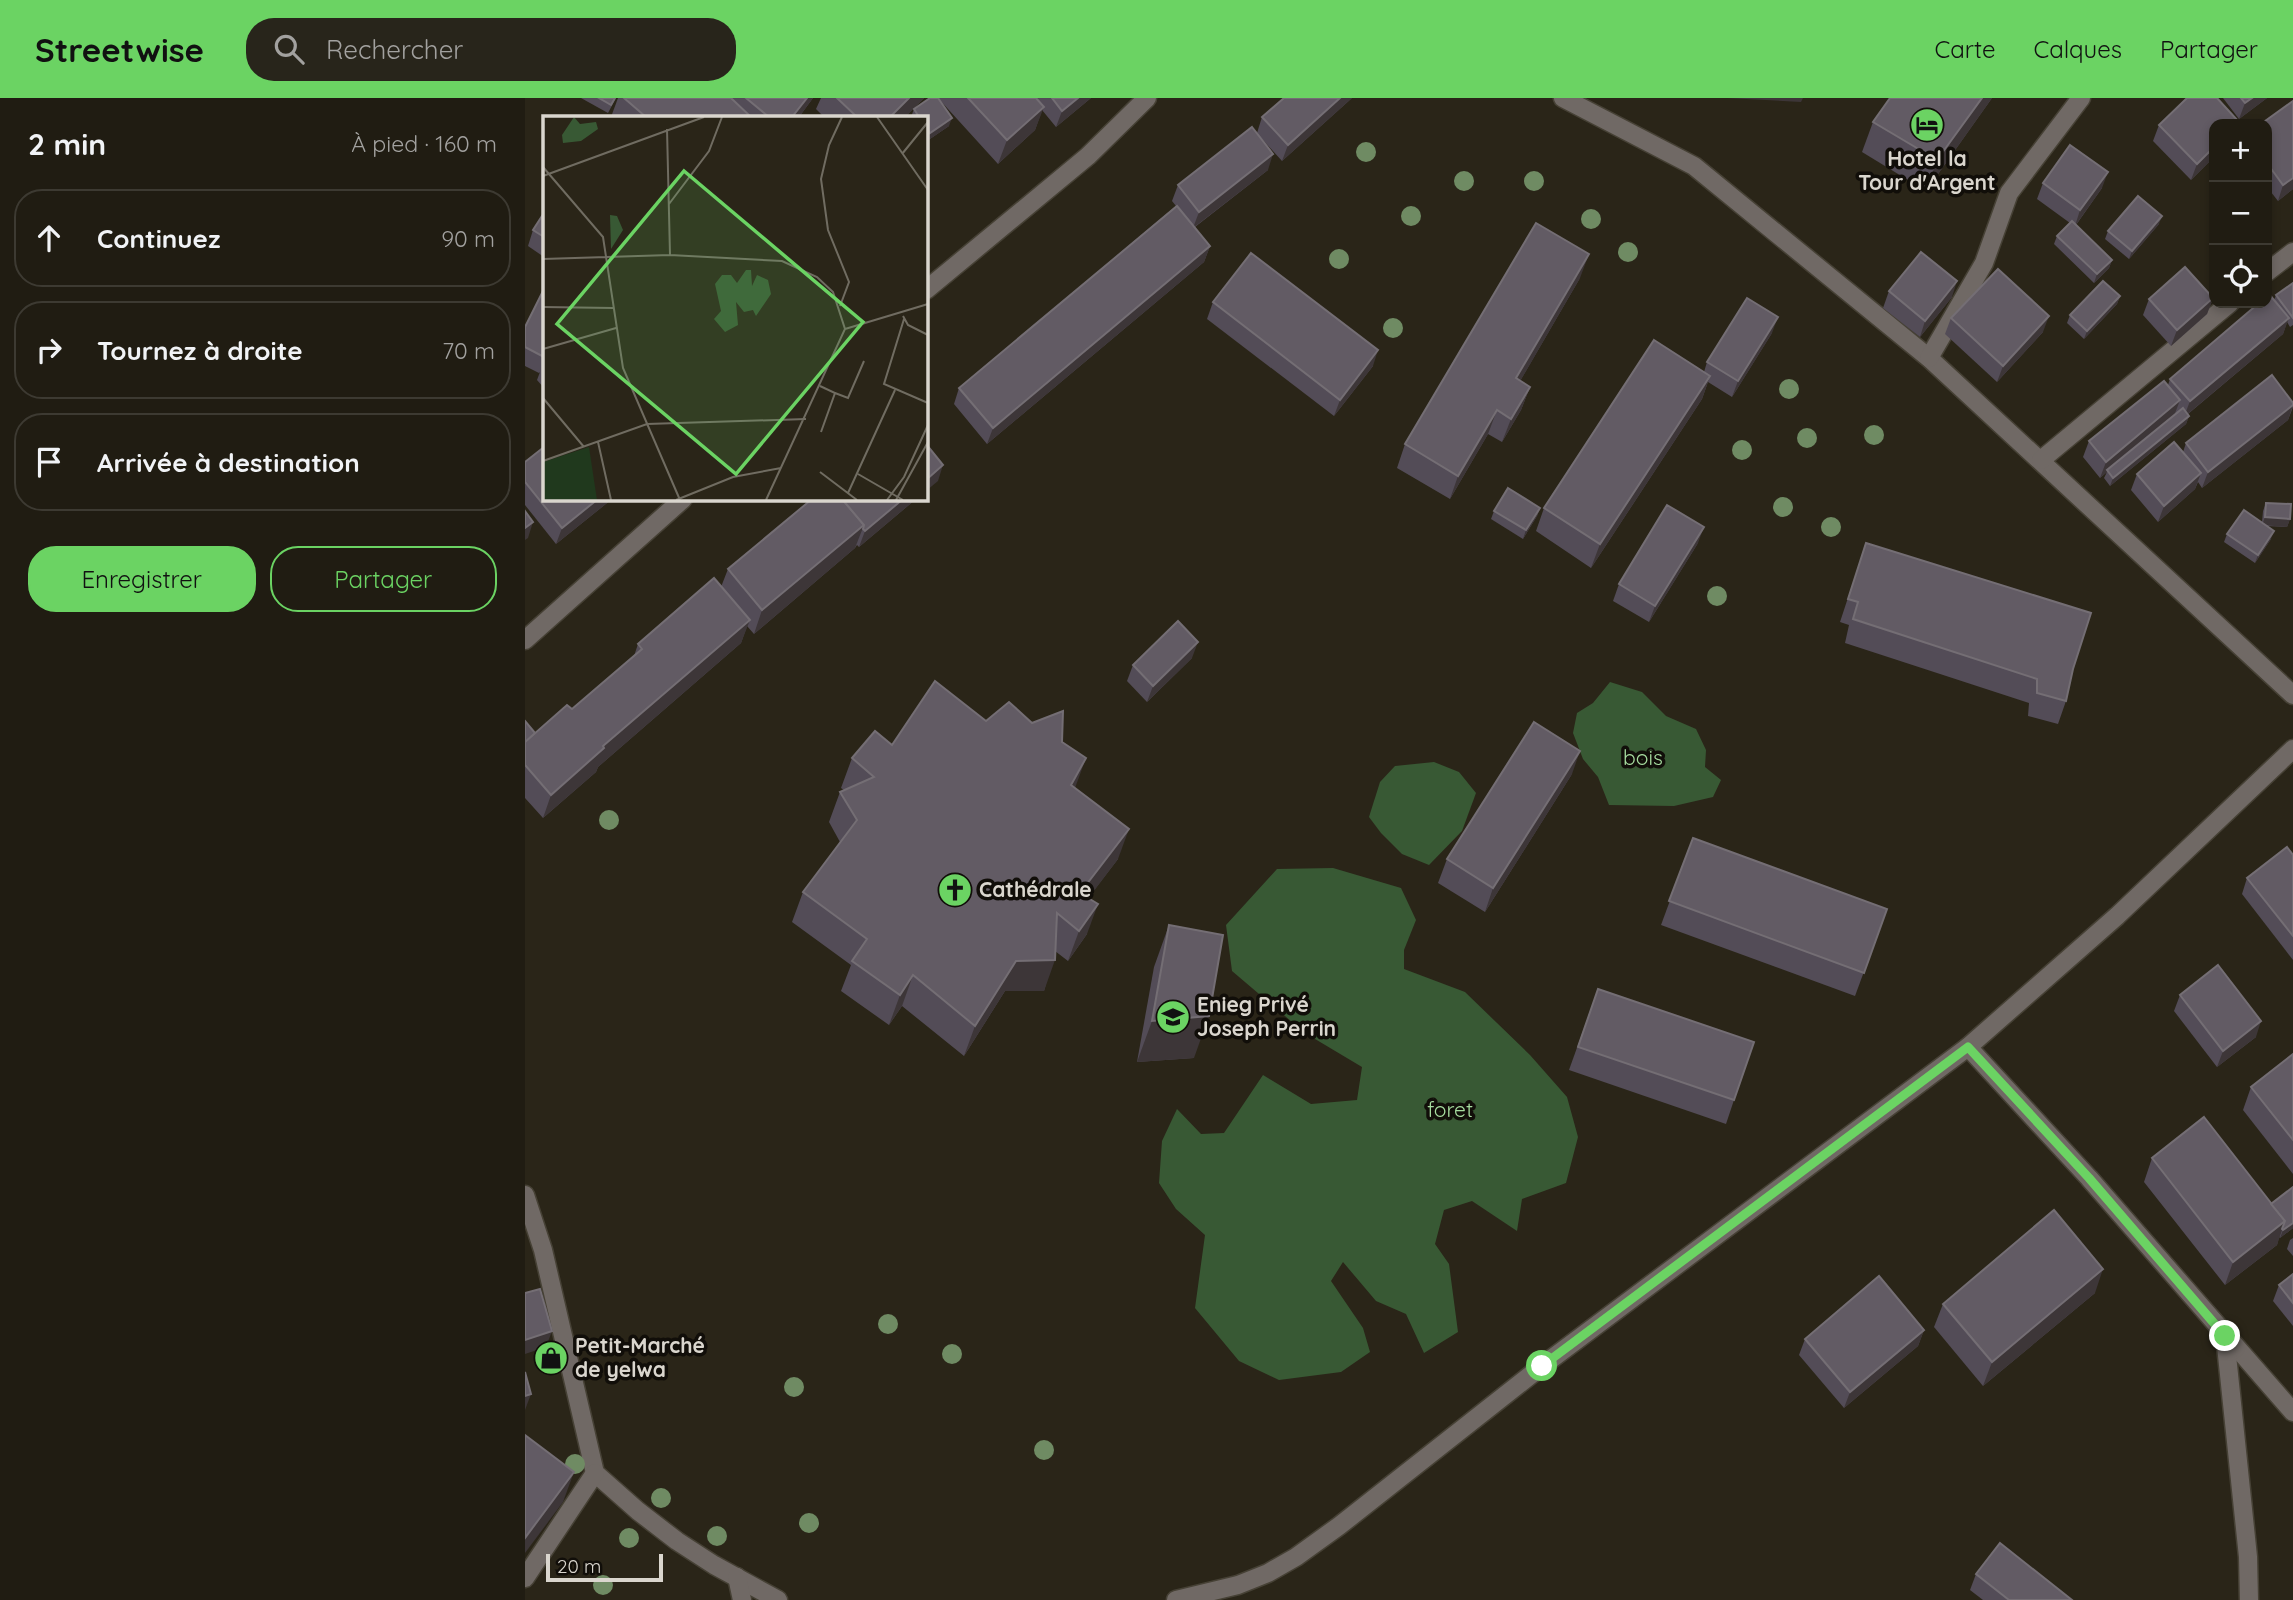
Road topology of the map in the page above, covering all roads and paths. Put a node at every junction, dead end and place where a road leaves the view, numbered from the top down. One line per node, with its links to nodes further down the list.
1 (1147, 98): 6 (street)
2 (1563, 98): 8 (street)
3 (2081, 98): 8 (street)
4 (2293, 252): 5 (street)
5 (2272, 268)
6 (927, 289)
7 (2224, 308): 9 (street)
8 (1929, 358): 9 (street)
9 (2041, 460): 12 (street)
10 (682, 500): 11 (street)
11 (525, 639)
12 (2293, 695)
13 (2293, 749): 14 (street)
14 (1968, 1047): 16 (street); 23 (street)
15 (525, 1195): 18 (street)
16 (2225, 1336): 17 (street); 24 (street)
17 (2293, 1412)
18 (595, 1472): 19 (street); 20 (street)
19 (737, 1577): 21 (street); 22 (street)
20 (525, 1578)
21 (742, 1600)
22 (778, 1600)
23 (1177, 1600)
24 (2249, 1600)

